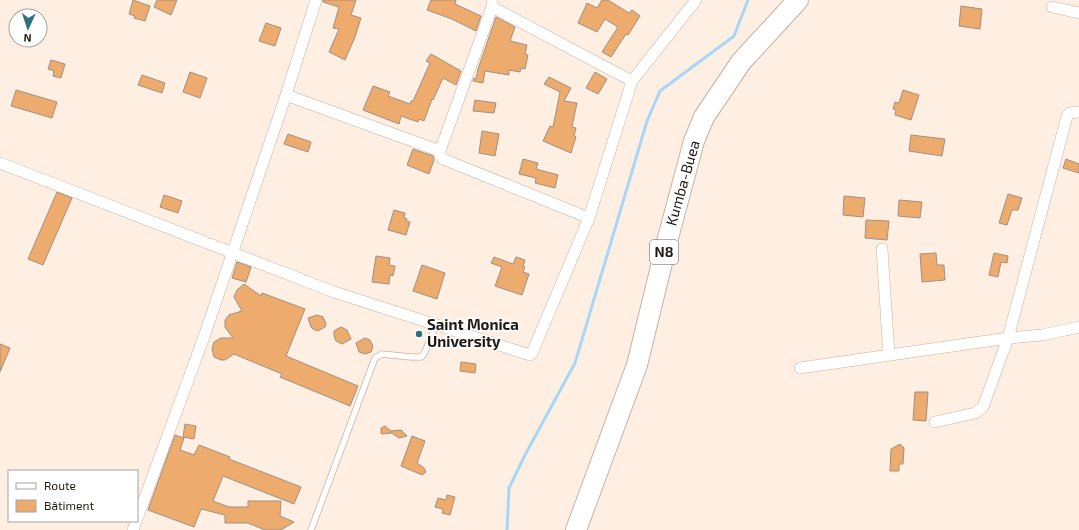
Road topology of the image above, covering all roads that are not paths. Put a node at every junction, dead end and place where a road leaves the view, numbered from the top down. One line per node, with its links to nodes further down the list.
1 (316, 0): 8 (street)
2 (695, 0): 7 (street)
3 (798, 0): 23 (highway, Kumba-Buea / N8)
4 (492, 3): 7 (street); 10 (street)
5 (1052, 7): 6 (street)
6 (1079, 13)
7 (632, 81): 12 (street)
8 (286, 95): 10 (street); 14 (street)
9 (1079, 112): 17 (street)
10 (440, 151): 12 (street)
11 (0, 163): 14 (street)
12 (589, 218): 15 (street)
13 (882, 249): 18 (street)
14 (232, 253): 15 (street); 21 (street)
15 (436, 325): 22 (lane)
16 (1079, 327): 17 (street)
17 (1008, 338): 18 (street); 20 (street)
18 (889, 355): 19 (street)
19 (800, 368)
20 (935, 422)
21 (138, 517)
22 (311, 530)
23 (576, 530)

